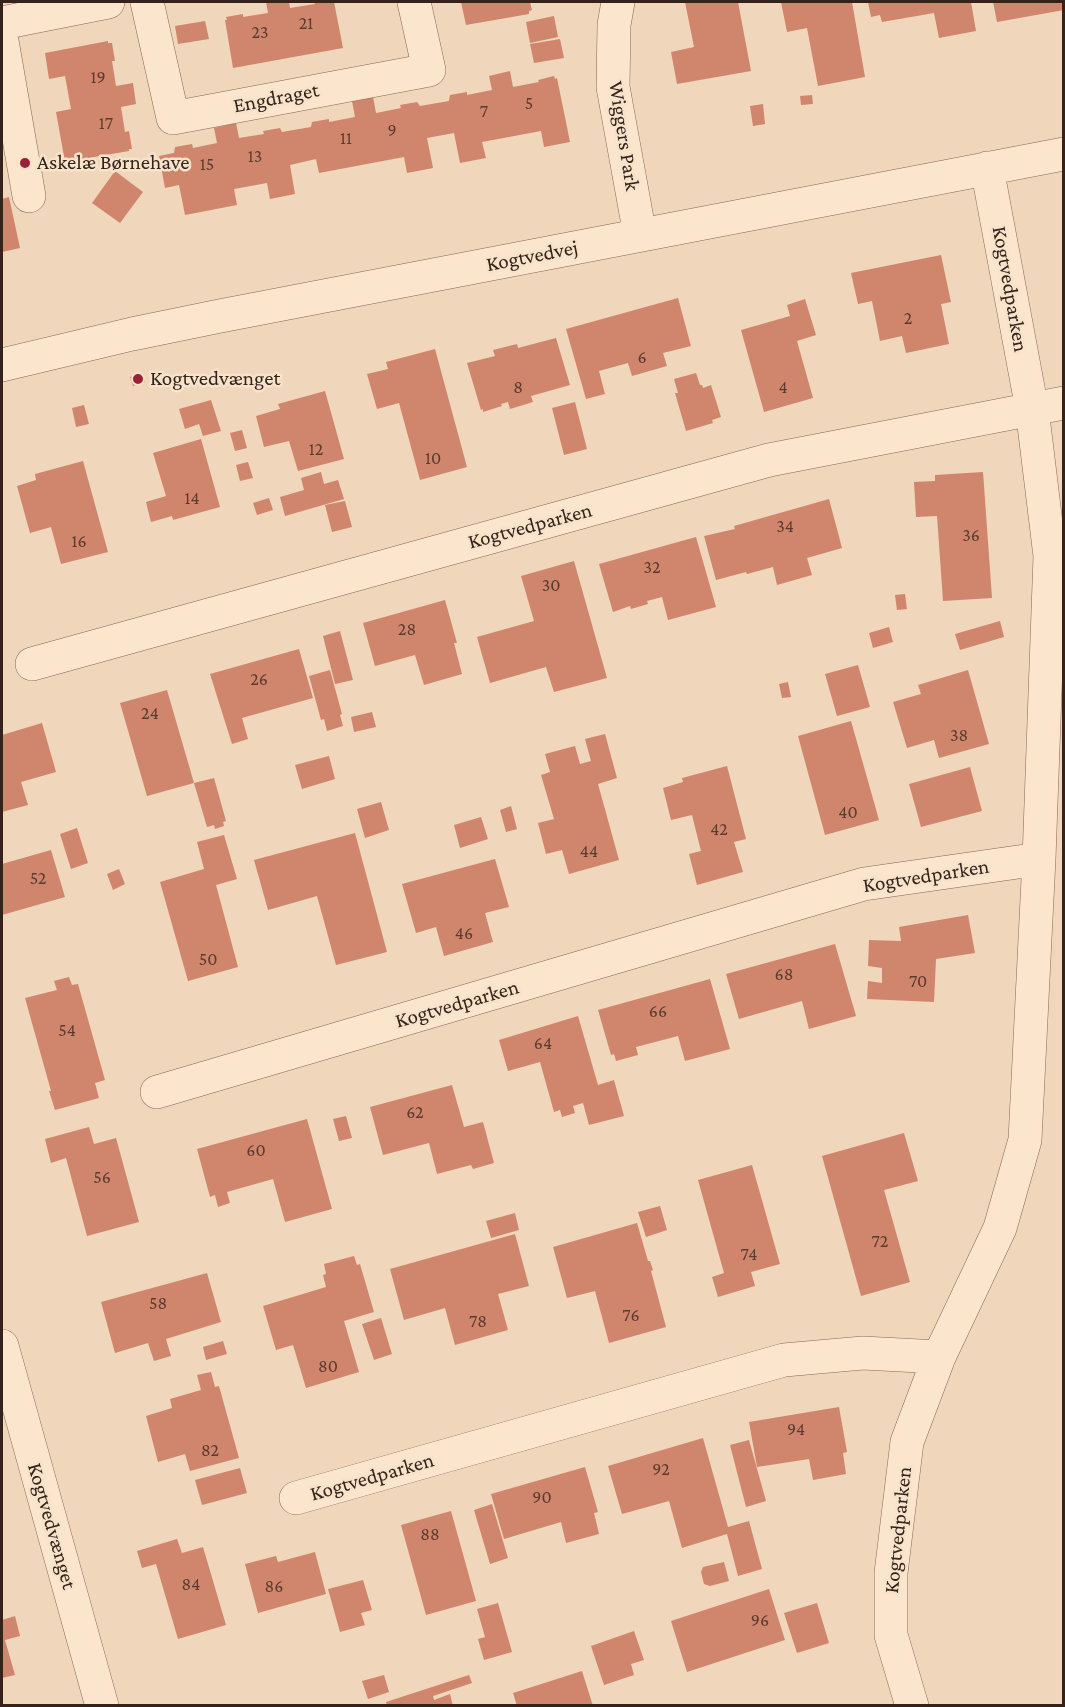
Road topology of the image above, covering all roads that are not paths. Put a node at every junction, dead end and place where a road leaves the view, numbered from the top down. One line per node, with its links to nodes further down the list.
1 (108, 2): 5 (street)
2 (147, 2): 3 (street, Engdraget)
3 (414, 2)
4 (618, 2): 10 (street, Wiggers Park)
5 (2, 23)
6 (2, 41): 9 (street)
7 (1064, 154): 8 (street, Kogtvedvej)
8 (987, 168): 10 (street, Kogtvedvej); 13 (street, Kogtvedparken)
9 (29, 196)
10 (640, 235): 11 (street, Kogtvedvej)
11 (2, 365)
12 (1064, 403): 13 (street, Kogtvedparken)
13 (1032, 409): 14 (street, Kogtvedparken); 15 (street, Kogtvedparken)
14 (32, 664)
15 (1040, 859): 16 (street, Kogtvedparken); 18 (street, Kogtvedparken)
16 (157, 1092)
17 (2, 1346): 20 (street, Kogtvedvænget)
18 (939, 1358): 19 (street, Kogtvedparken); 21 (street, Kogtvedparken)
19 (296, 1498)
20 (102, 1706)
21 (912, 1706)

